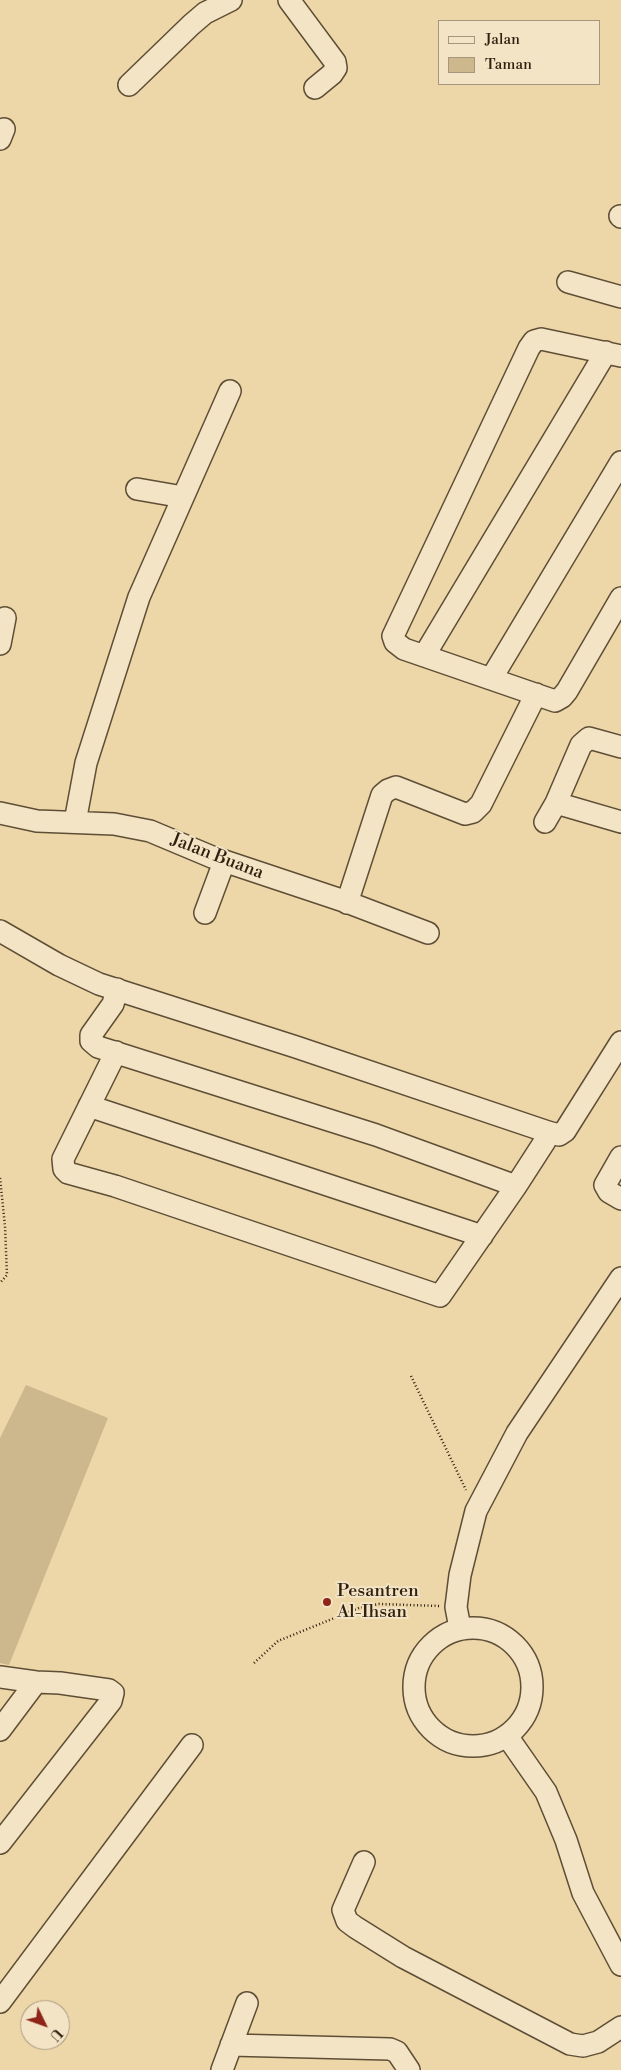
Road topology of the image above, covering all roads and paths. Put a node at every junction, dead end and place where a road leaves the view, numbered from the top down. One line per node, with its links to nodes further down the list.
1 (231, 0): 3 (street)
2 (288, 0): 4 (street)
3 (129, 85)
4 (315, 88)
5 (568, 282): 6 (street)
6 (621, 297)
7 (614, 354): 15 (street); 15 (street)
8 (230, 391): 11 (street)
9 (621, 462): 16 (street)
10 (137, 489): 11 (street)
11 (183, 497): 21 (street)
12 (621, 598): 17 (street)
13 (5, 618): 14 (street)
14 (0, 644)
15 (424, 656): 16 (street)
16 (491, 679): 17 (street)
17 (536, 694): 25 (street)
18 (618, 740): 19 (street)
19 (556, 803): 22 (street); 23 (street)
20 (0, 813): 21 (street, Jalan Buana)
21 (75, 822): 24 (street, Jalan Buana)
22 (545, 822)
23 (621, 822)
24 (224, 862): 25 (street, Jalan Buana); 26 (street)
25 (347, 903): 28 (street, Jalan Buana)
26 (205, 913)
27 (0, 931): 29 (street)
28 (428, 933)
29 (117, 990): 31 (street); 33 (street)
30 (621, 1042): 33 (street)
31 (116, 1052): 32 (street); 36 (street)
32 (89, 1106): 38 (street); 38 (street)
33 (548, 1132): 36 (street)
34 (621, 1157): 37 (street)
35 (0, 1178): 40 (path)
36 (516, 1186): 38 (street)
37 (621, 1199)
38 (482, 1236)
39 (621, 1278): 42 (street)
40 (0, 1283)
41 (411, 1376): 42 (path)
42 (476, 1511): 43 (street)
43 (456, 1607): 44 (street); 45 (path)
44 (460, 1628): 49 (street); 49 (street)
45 (254, 1663)
46 (0, 1677): 47 (street)
47 (36, 1682): 48 (street); 51 (street)
48 (0, 1730)
49 (507, 1736): 53 (street)
50 (192, 1745): 54 (street)
51 (0, 1843)
52 (364, 1862): 56 (street)
53 (621, 1965)
54 (0, 2002)
55 (247, 2003): 57 (street)
56 (621, 2027)
57 (231, 2045): 58 (street); 59 (street)
58 (222, 2070)
59 (409, 2070)

